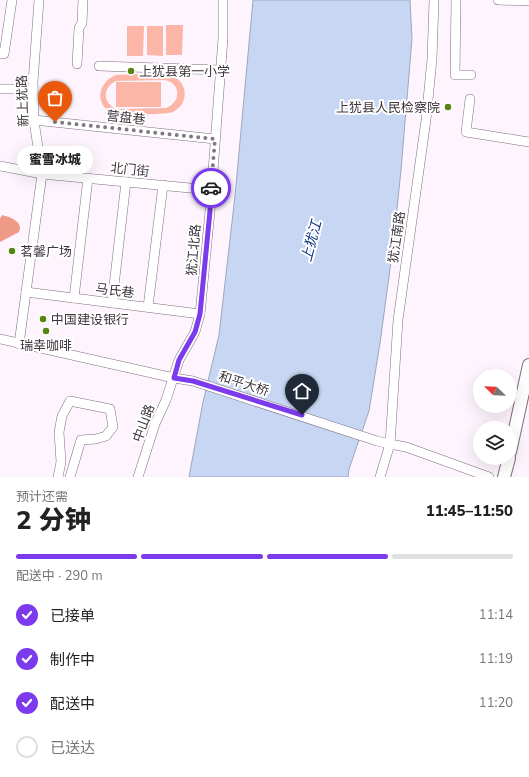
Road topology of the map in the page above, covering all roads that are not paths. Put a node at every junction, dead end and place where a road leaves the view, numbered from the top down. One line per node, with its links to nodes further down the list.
1 (12, 0): 9 (street)
2 (39, 0): 15 (street, 新上犹路)
3 (83, 0): 10 (street)
4 (223, 0): 12 (street, 犹江北路)
5 (434, 0): 36 (street, 犹江南路)
6 (456, 0): 13 (street)
7 (498, 0): 8 (street)
8 (529, 1)
9 (0, 53)
10 (77, 64)
11 (99, 66): 12 (street)
12 (220, 70): 18 (street, 犹江北路)
13 (471, 75)
14 (0, 89): 15 (street)
15 (33, 90): 17 (street, 新上犹路)
16 (470, 99): 19 (street)
17 (34, 120): 18 (street, 营盘巷); 21 (street, 新上犹路)
18 (215, 139): 25 (street, 犹江北路)
19 (529, 142)
20 (0, 166): 21 (street, 北门街)
21 (42, 174): 22 (street, 北门街); 26 (street, 新上犹路)
22 (88, 178): 23 (street, 北门街); 27 (street)
23 (126, 182): 24 (street, 北门街); 28 (street)
24 (163, 186): 25 (street, 北门街); 29 (street)
25 (211, 190): 30 (street, 犹江北路)
26 (26, 292): 27 (street, 马氏巷); 32 (street, 新上犹路)
27 (74, 298): 28 (street, 马氏巷)
28 (112, 303): 29 (street, 马氏巷)
29 (148, 307): 30 (street, 马氏巷)
30 (200, 314): 34 (street, 犹江北路)
31 (0, 339): 32 (street, 和平大桥)
32 (19, 344): 34 (street, 和平大桥)
33 (529, 365): 35 (main road)
34 (174, 378): 36 (street, 和平大桥); 40 (street, 中山路)
35 (517, 421)
36 (390, 444): 41 (street, 犹江南路); 42 (street, 和平大桥)
37 (507, 465): 43 (main road)
38 (58, 477): 39 (street)
39 (70, 477)
40 (138, 477)
41 (380, 477)
42 (489, 477)
43 (504, 477)

